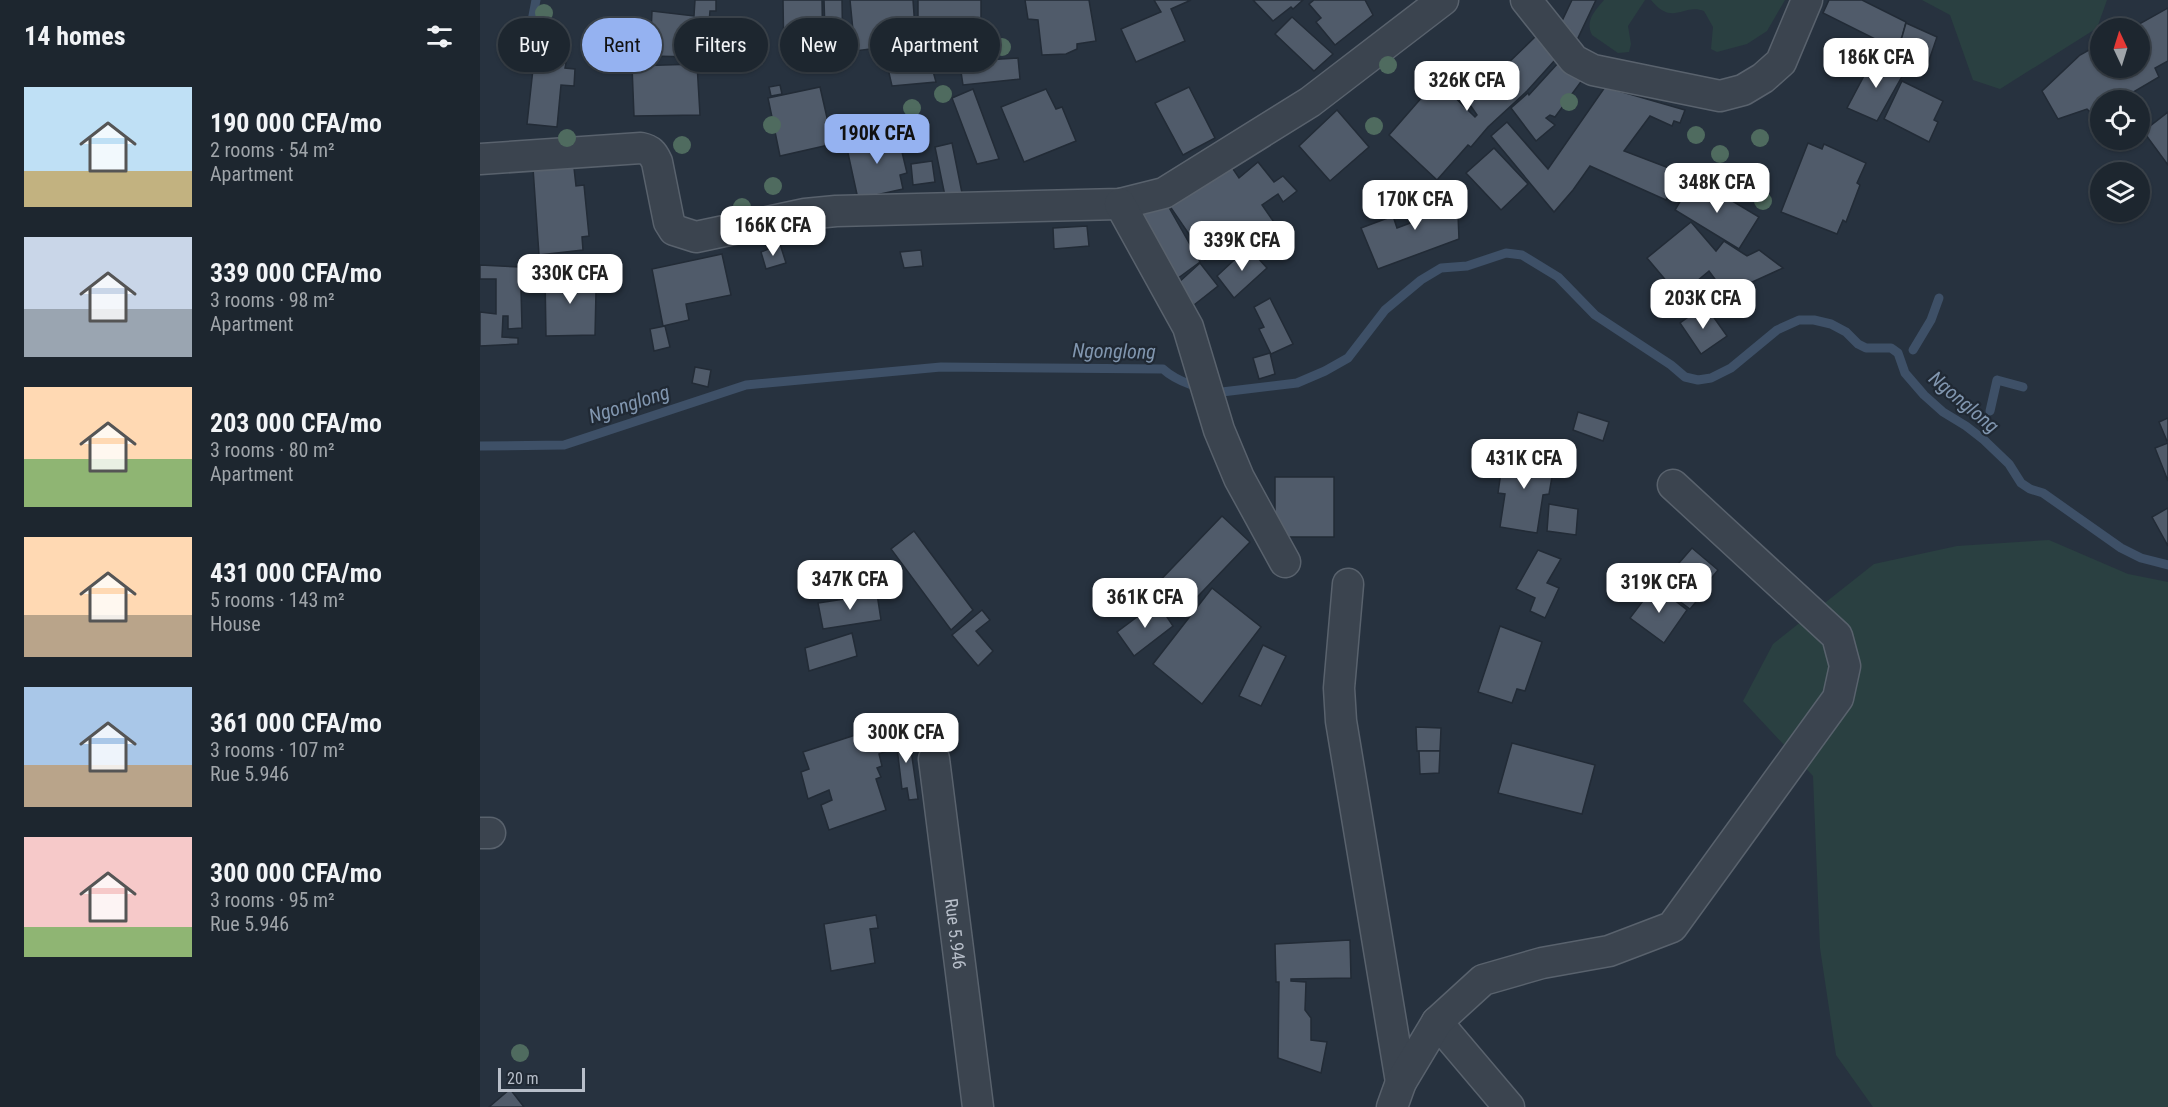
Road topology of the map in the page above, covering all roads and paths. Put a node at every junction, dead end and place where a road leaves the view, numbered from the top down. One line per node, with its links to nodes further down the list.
1 (1443, 0): 5 (street)
2 (1526, 0): 3 (street)
3 (1807, 0)
4 (480, 159): 5 (street)
5 (1120, 204): 7 (street)
6 (1673, 485): 10 (street)
7 (1285, 562)
8 (1348, 584): 11 (street)
9 (934, 759): 12 (street, Rue 5.946)
10 (1437, 1023): 11 (street); 13 (street)
11 (1396, 1095)
12 (978, 1107)
13 (1509, 1107)

